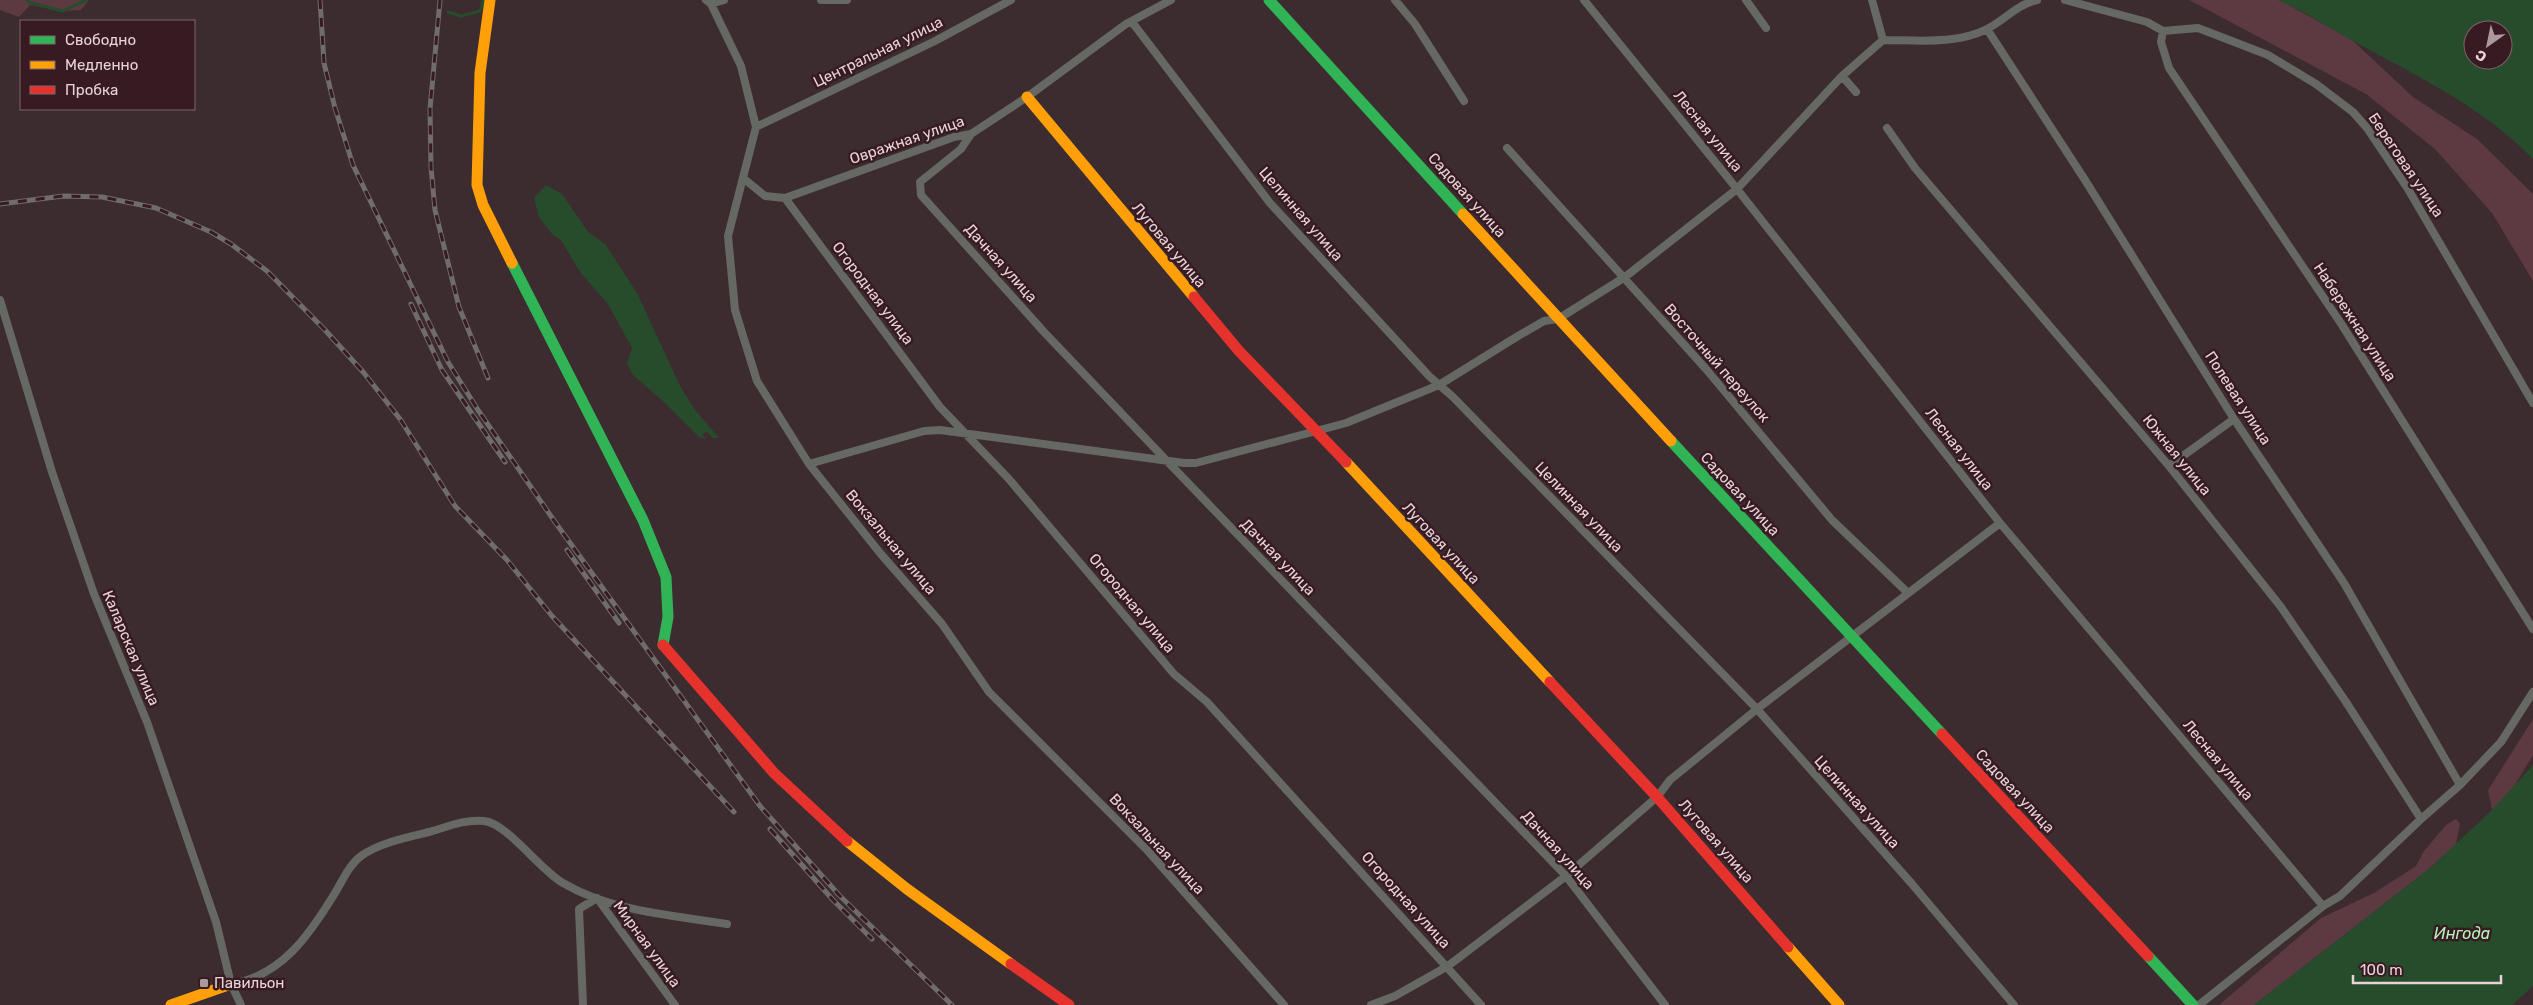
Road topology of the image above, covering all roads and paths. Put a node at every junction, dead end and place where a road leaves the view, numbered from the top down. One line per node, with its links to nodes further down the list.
1 (490, 0): 62 (street)
2 (724, 0): 14 (street)
3 (822, 0): 4 (street)
4 (846, 0)
5 (1011, 0): 24 (street, Центральная улица)
6 (1171, 0): 15 (street, Овражная улица)
7 (1269, 0): 33 (street, Садовая улица)
8 (1396, 0): 23 (street)
9 (1584, 0): 29 (street, Лесная улица)
10 (1746, 0): 16 (street)
11 (1872, 0): 19 (street)
12 (2037, 0): 17 (street)
13 (2065, 0): 18 (street)
14 (708, 2): 24 (street, Вокзальная улица)
15 (1132, 22): 22 (street, Овражная улица); 34 (street, Целинная улица)
16 (1766, 28)
17 (1987, 29): 19 (street); 36 (street, Полевая улица)
18 (2163, 31): 35 (street, Береговая улица); 44 (street, Набережная улица)
19 (1884, 40): 20 (street)
20 (1842, 76): 21 (street); 29 (street)
21 (1856, 92)
22 (1027, 96): 26 (street, Овражная улица); 37 (street, Луговая улица)
23 (1464, 101)
24 (756, 127): 28 (street, Вокзальная улица)
25 (1887, 128): 41 (street, Южная улица)
26 (971, 134): 30 (street, Овражная улица); 39 (street, Дачная улица)
27 (1506, 148): 31 (street, Восточный переулок)
28 (744, 178): 30 (street); 40 (street, Вокзальная улица)
29 (1737, 189): 31 (street); 42 (street, Лесная улица)
30 (785, 198): 38 (street, Огородная улица)
31 (1625, 278): 33 (street); 43 (street, Восточный переулок)
32 (0, 300): 56 (street, Каларская улица)
33 (1558, 319): 34 (street); 45 (street, Садовая улица)
34 (1439, 385): 37 (street); 47 (street, Целинная улица)
35 (2533, 403)
36 (2234, 419): 41 (street); 48 (street, Полевая улица)
37 (1316, 430): 39 (street); 49 (street, Луговая улица)
38 (965, 434): 39 (street); 40 (street); 55 (street, Огородная улица)
39 (1166, 460): 51 (street, Дачная улица)
40 (809, 464): 57 (street, Вокзальная улица)
41 (2170, 466): 50 (street, Южная улица)
42 (2000, 523): 43 (street); 53 (street, Лесная улица)
43 (1908, 593): 45 (street)
44 (2533, 629)
45 (1852, 636): 47 (street); 70 (street, Садовая улица)
46 (2533, 692): 48 (street)
47 (1756, 709): 49 (street); 69 (street, Целинная улица)
48 (2460, 785): 50 (street)
49 (1657, 797): 51 (street); 68 (street, Луговая улица)
50 (2421, 819): 53 (street)
51 (1566, 876): 55 (street); 67 (street, Дачная улица)
52 (597, 898): 54 (street); 56 (street); 60 (street); 61 (street, Мирная улица)
53 (2323, 906): 71 (street)
54 (727, 924)
55 (1448, 966): 65 (street); 66 (street, Огородная улица)
56 (231, 984): 58 (street); 59 (street, Каларская улица)
57 (1276, 995): 63 (street); 64 (street, Вокзальная улица)
58 (171, 1005)
59 (242, 1005)
60 (583, 1005)
61 (675, 1005)
62 (1069, 1005)
63 (1274, 1005)
64 (1284, 1005)
65 (1371, 1005)
66 (1482, 1005)
67 (1665, 1005)
68 (1840, 1005)
69 (2014, 1005)
70 (2193, 1005)
71 (2199, 1005)

